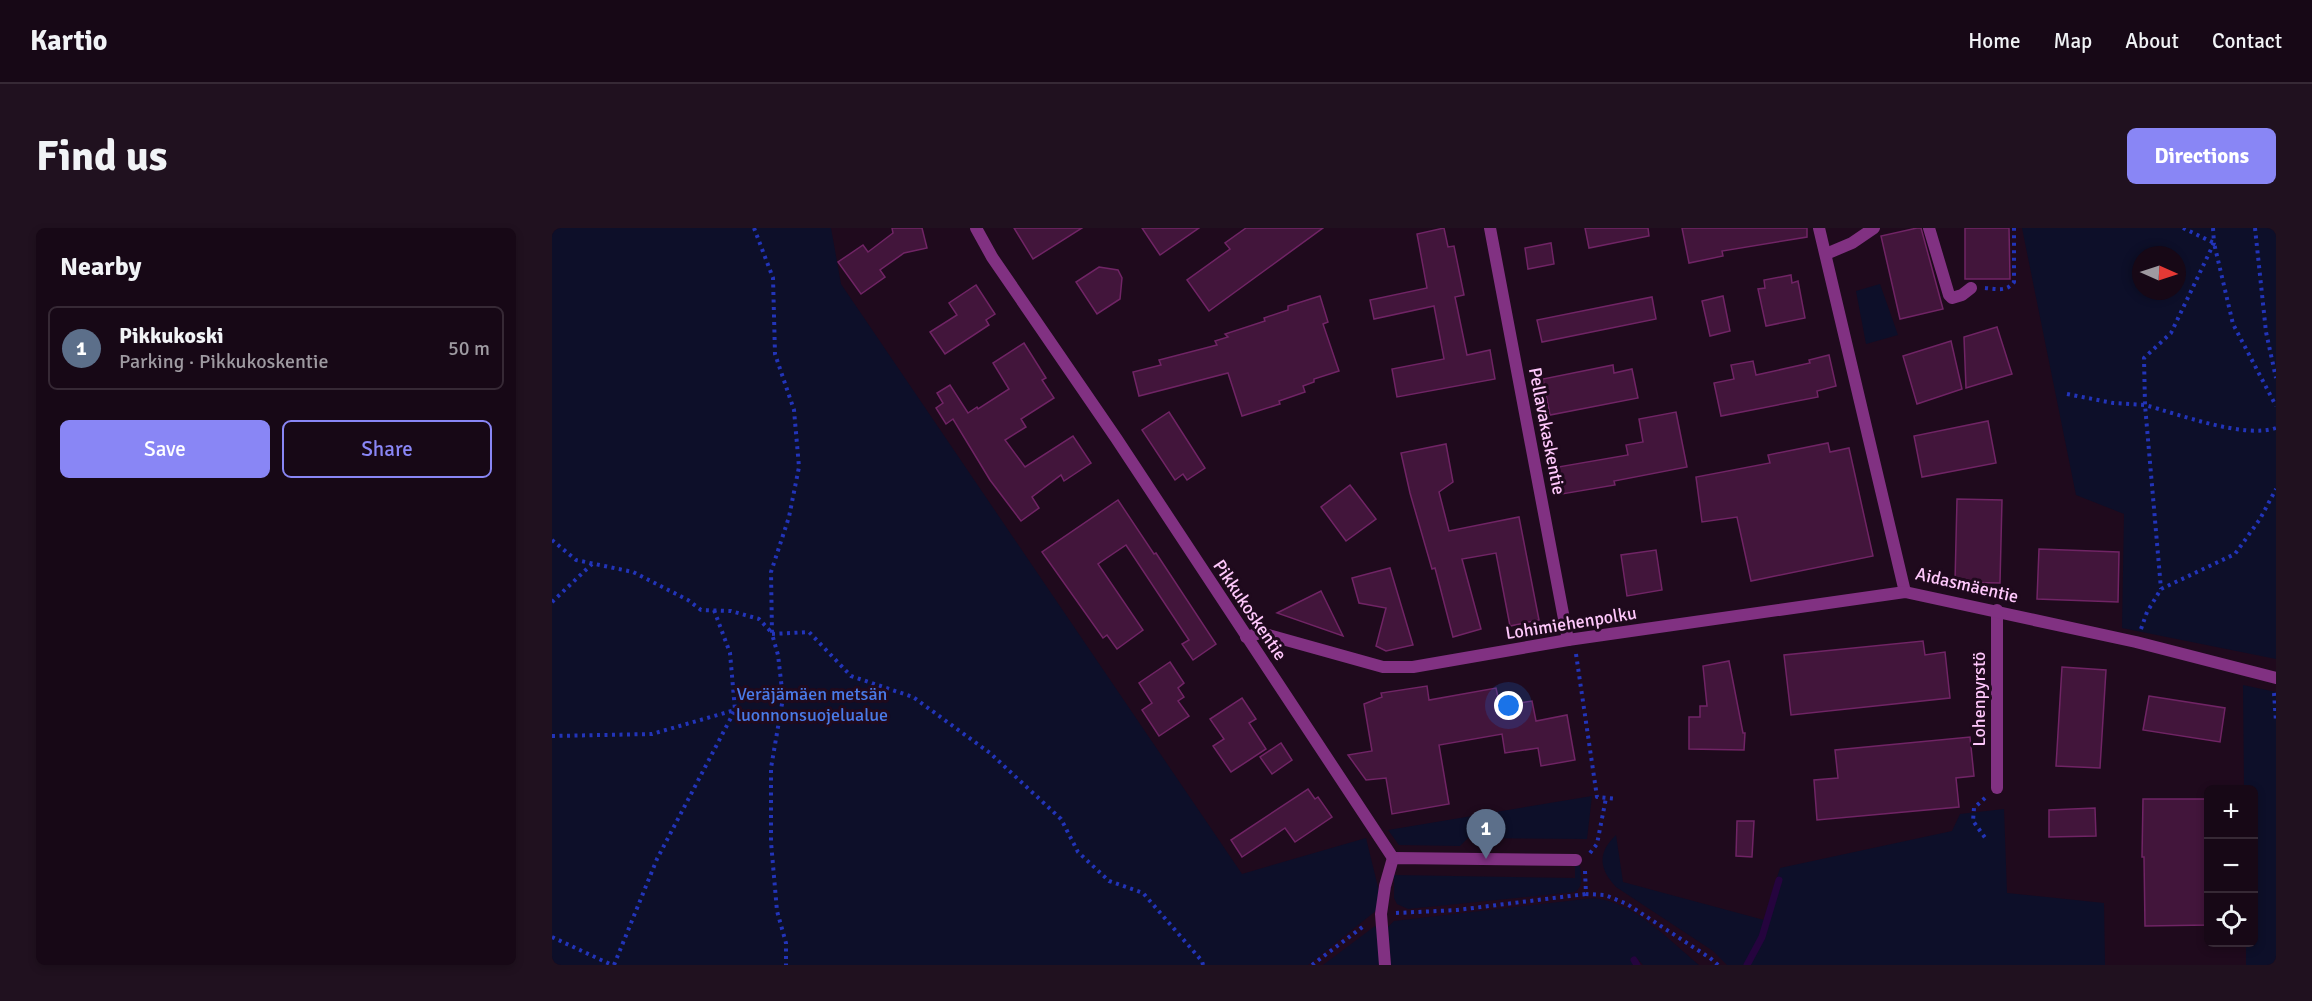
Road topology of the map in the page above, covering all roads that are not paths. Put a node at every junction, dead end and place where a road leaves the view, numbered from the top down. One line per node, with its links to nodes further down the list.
1 (976, 228): 10 (street, Pikkukoskentie)
2 (1490, 228): 11 (street, Pellavakaskentie)
3 (1820, 228): 6 (street, Aidasmäentie)
4 (1874, 228): 6 (street)
5 (1929, 228): 7 (street)
6 (1826, 254): 8 (street, Aidasmäentie)
7 (1971, 288)
8 (1905, 592): 9 (street, Aidasmäentie); 11 (street, Lohimiehenpolku)
9 (1996, 610): 12 (street, Aidasmäentie); 13 (street, Lohenpyrstö)
10 (1246, 636): 11 (street, Lohimiehenpolku); 14 (street, Pikkukoskentie)
11 (1568, 640)
12 (2275, 677)
13 (1996, 788)
14 (1393, 858): 15 (street); 16 (street)
15 (1580, 860)
16 (1385, 965)

